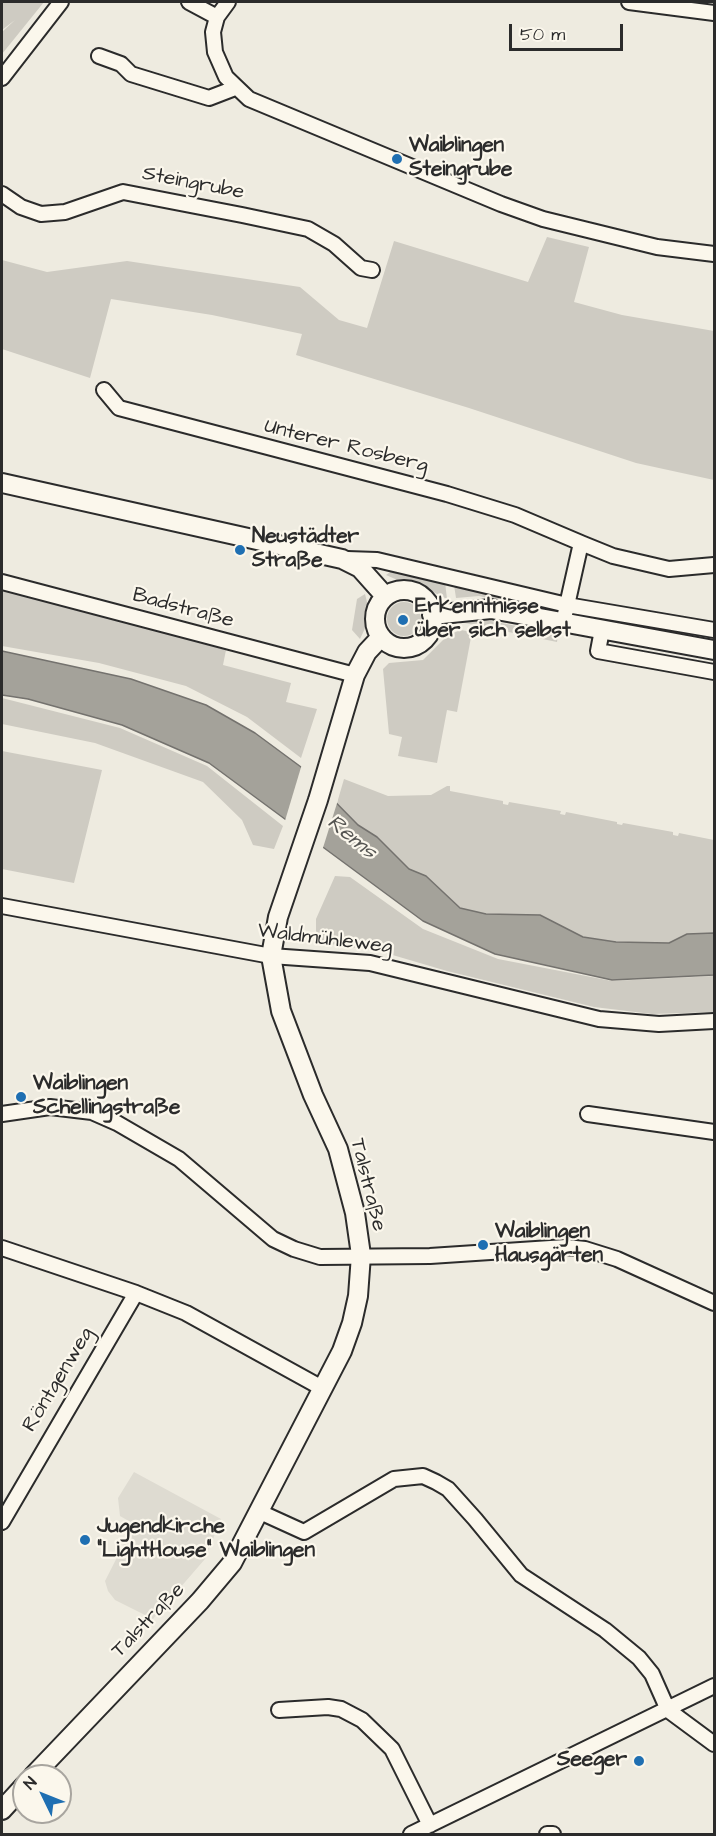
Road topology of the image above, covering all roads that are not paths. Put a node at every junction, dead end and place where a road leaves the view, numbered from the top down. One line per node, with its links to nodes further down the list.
1 (61, 2): 8 (street)
2 (189, 2): 6 (street)
3 (228, 2): 6 (street)
4 (629, 2): 5 (street)
5 (714, 13)
6 (217, 17): 9 (street)
7 (99, 56): 9 (street)
8 (2, 78)
9 (235, 88): 11 (street)
10 (2, 194): 12 (street, Steingrube)
11 (714, 254)
12 (372, 270)
13 (104, 390): 15 (street, Unterer Rosberg)
14 (2, 483): 16 (street)
15 (581, 543): 17 (street, Unterer Rosberg); 20 (street)
16 (342, 559): 19 (street); 20 (street)
17 (714, 565)
18 (2, 582): 28 (street, Badstraße)
19 (385, 596): 21 (street); 25 (street)
20 (567, 604): 22 (street); 24 (street)
21 (432, 615): 22 (street); 25 (street)
22 (563, 623): 23 (street)
23 (602, 630): 26 (street); 27 (street)
24 (714, 630)
25 (381, 637): 28 (street, Talstraße)
26 (714, 650)
27 (714, 672)
28 (355, 675): 30 (street, Talstraße)
29 (2, 906): 30 (street, Waldmühleweg)
30 (271, 956): 31 (street, Waldmühleweg); 36 (street, Talstraße)
31 (714, 1022)
32 (2, 1114): 36 (street)
33 (588, 1114): 34 (street)
34 (714, 1132)
35 (2, 1248): 37 (street)
36 (361, 1255): 38 (street); 39 (street, Talstraße)
37 (136, 1293): 39 (street); 41 (street, Röntgenweg)
38 (714, 1303)
39 (322, 1388): 40 (street, Talstraße)
40 (260, 1512): 44 (street); 46 (street, Talstraße)
41 (2, 1522)
42 (714, 1686): 44 (street)
43 (279, 1710): 47 (street)
44 (668, 1710): 45 (street); 47 (street)
45 (714, 1744)
46 (44, 1764)
47 (430, 1825): 48 (street)
48 (411, 1834)
49 (547, 1834): 50 (street)
50 (553, 1834)

